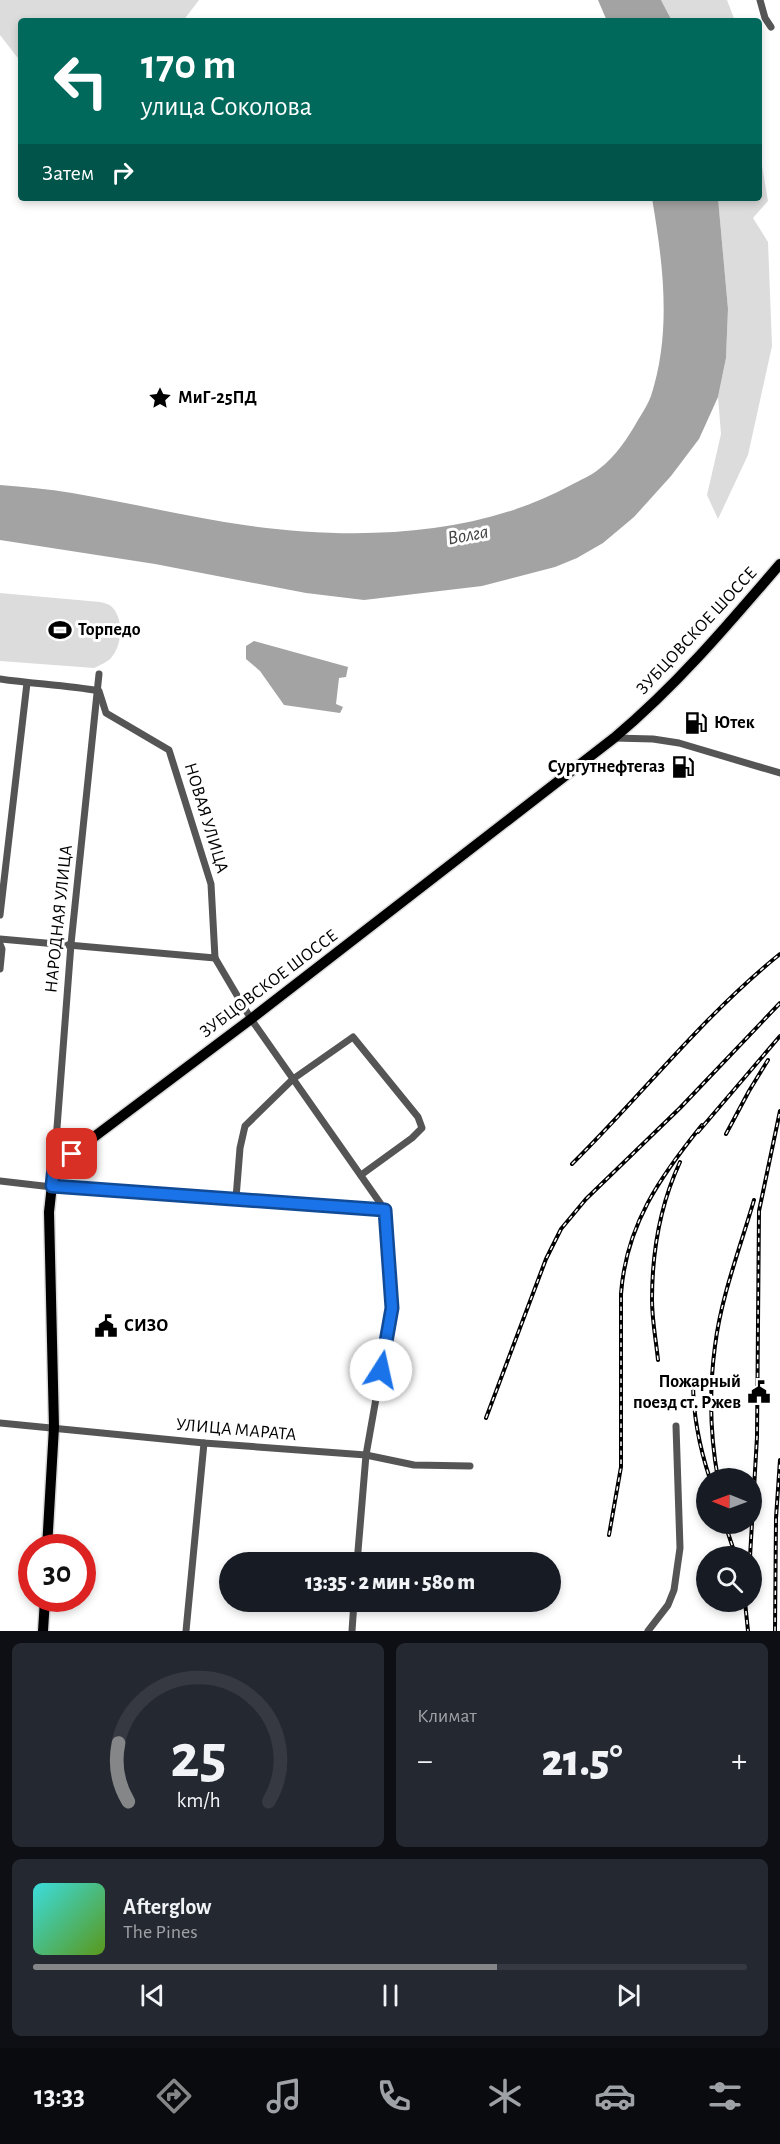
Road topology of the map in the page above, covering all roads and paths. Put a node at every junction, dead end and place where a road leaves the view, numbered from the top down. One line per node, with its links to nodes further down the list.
1 (760, 0): 2 (street)
2 (771, 27)
3 (780, 564): 8 (main road, ЗУБЦОВСКОЕ ШОССЕ)
4 (99, 674): 7 (street, НАРОДНАЯ УЛИЦА)
5 (0, 679): 6 (street)
6 (27, 683): 7 (street); 10 (street)
7 (99, 690): 12 (street, НАРОДНАЯ УЛИЦА); 13 (street, НОВАЯ УЛИЦА)
8 (614, 738): 9 (street); 15 (main road, ЗУБЦОВСКОЕ ШОССЕ)
9 (780, 772)
10 (0, 915)
11 (0, 941): 12 (street); 14 (street)
12 (71, 944): 13 (street); 17 (street, НАРОДНАЯ УЛИЦА)
13 (215, 958): 15 (street, НОВАЯ УЛИЦА)
14 (0, 969)
15 (251, 1019): 16 (street, НОВАЯ УЛИЦА); 17 (main road, ЗУБЦОВСКОЕ ШОССЕ)
16 (293, 1079): 18 (street, НОВАЯ УЛИЦА); 18 (street); 21 (street)
17 (54, 1167): 20 (main road)
18 (361, 1175): 22 (street, НОВАЯ УЛИЦА)
19 (0, 1181): 20 (street)
20 (52, 1186): 21 (street); 25 (main road)
21 (236, 1198): 22 (street)
22 (385, 1210): 27 (street)
23 (0, 1423): 25 (street, УЛИЦА МАРАТА)
24 (676, 1426): 36 (street)
25 (54, 1427): 26 (street, УЛИЦА МАРАТА); 29 (main road)
26 (204, 1443): 27 (street, УЛИЦА МАРАТА); 34 (street)
27 (366, 1455): 28 (street, УЛИЦА МАРАТА); 30 (street)
28 (470, 1466)
29 (48, 1534)
30 (358, 1552)
31 (44, 1612): 33 (main road)
32 (353, 1612): 35 (street)
33 (43, 1631)
34 (186, 1631)
35 (352, 1631)
36 (648, 1631)

